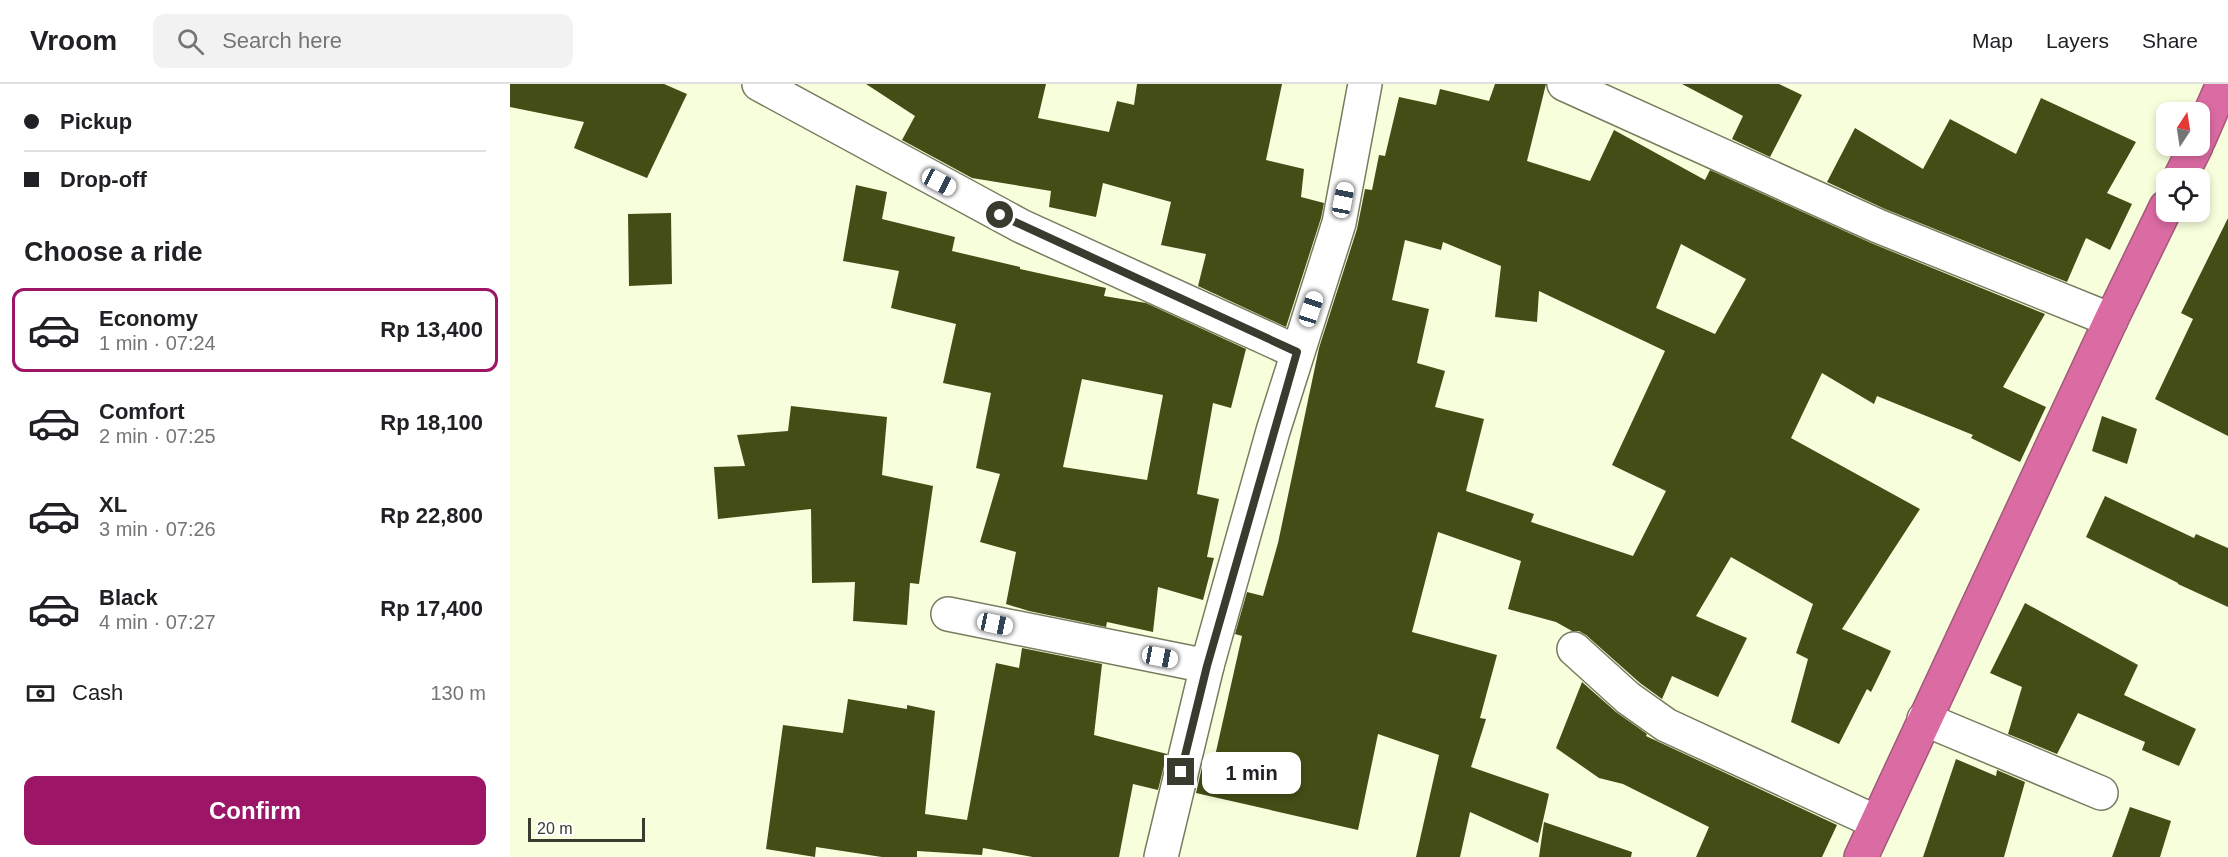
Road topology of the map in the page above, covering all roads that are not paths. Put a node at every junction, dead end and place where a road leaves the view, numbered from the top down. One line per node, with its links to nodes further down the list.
1 (1365, 84): 8 (street)
2 (1564, 84): 7 (street)
3 (2223, 84): 5 (highway)
4 (767, 89): 8 (street)
5 (2210, 114)
6 (2159, 222): 7 (highway)
7 (2111, 320): 12 (highway)
8 (1297, 352): 11 (street)
9 (948, 614): 11 (street)
10 (1574, 649): 14 (street)
11 (1207, 666): 15 (street)
12 (1924, 719): 13 (street); 14 (highway)
13 (2101, 793)
14 (1876, 822): 16 (highway)
15 (1161, 857)
16 (1861, 857)

